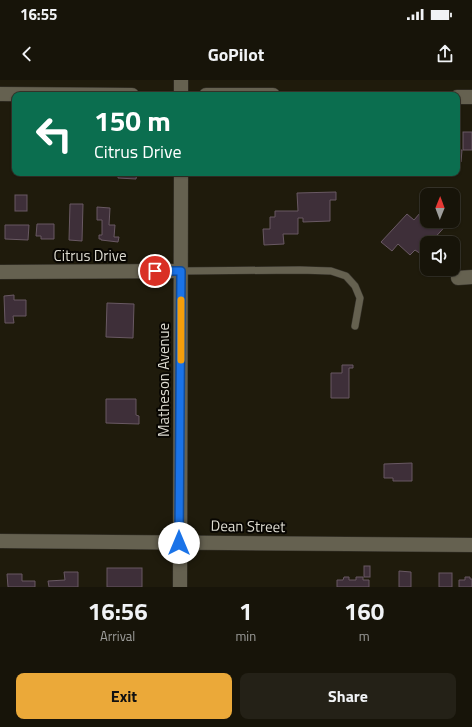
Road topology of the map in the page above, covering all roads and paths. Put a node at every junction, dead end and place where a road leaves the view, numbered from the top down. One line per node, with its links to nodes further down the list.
1 (181, 80): 2 (street)
2 (181, 92)
3 (0, 94): 4 (street)
4 (12, 94)
5 (460, 97): 6 (street)
6 (472, 97)
7 (181, 176): 8 (street, Matheson Avenue)
8 (181, 271): 9 (street, Citrus Drive); 12 (lane); 14 (street, Matheson Avenue)
9 (0, 272)
10 (472, 277): 11 (street)
11 (458, 278)
12 (355, 326)
13 (0, 541): 14 (street, Dean Street)
14 (179, 543): 15 (street, Dean Street); 16 (street, Matheson Avenue)
15 (472, 545)
16 (180, 587)

